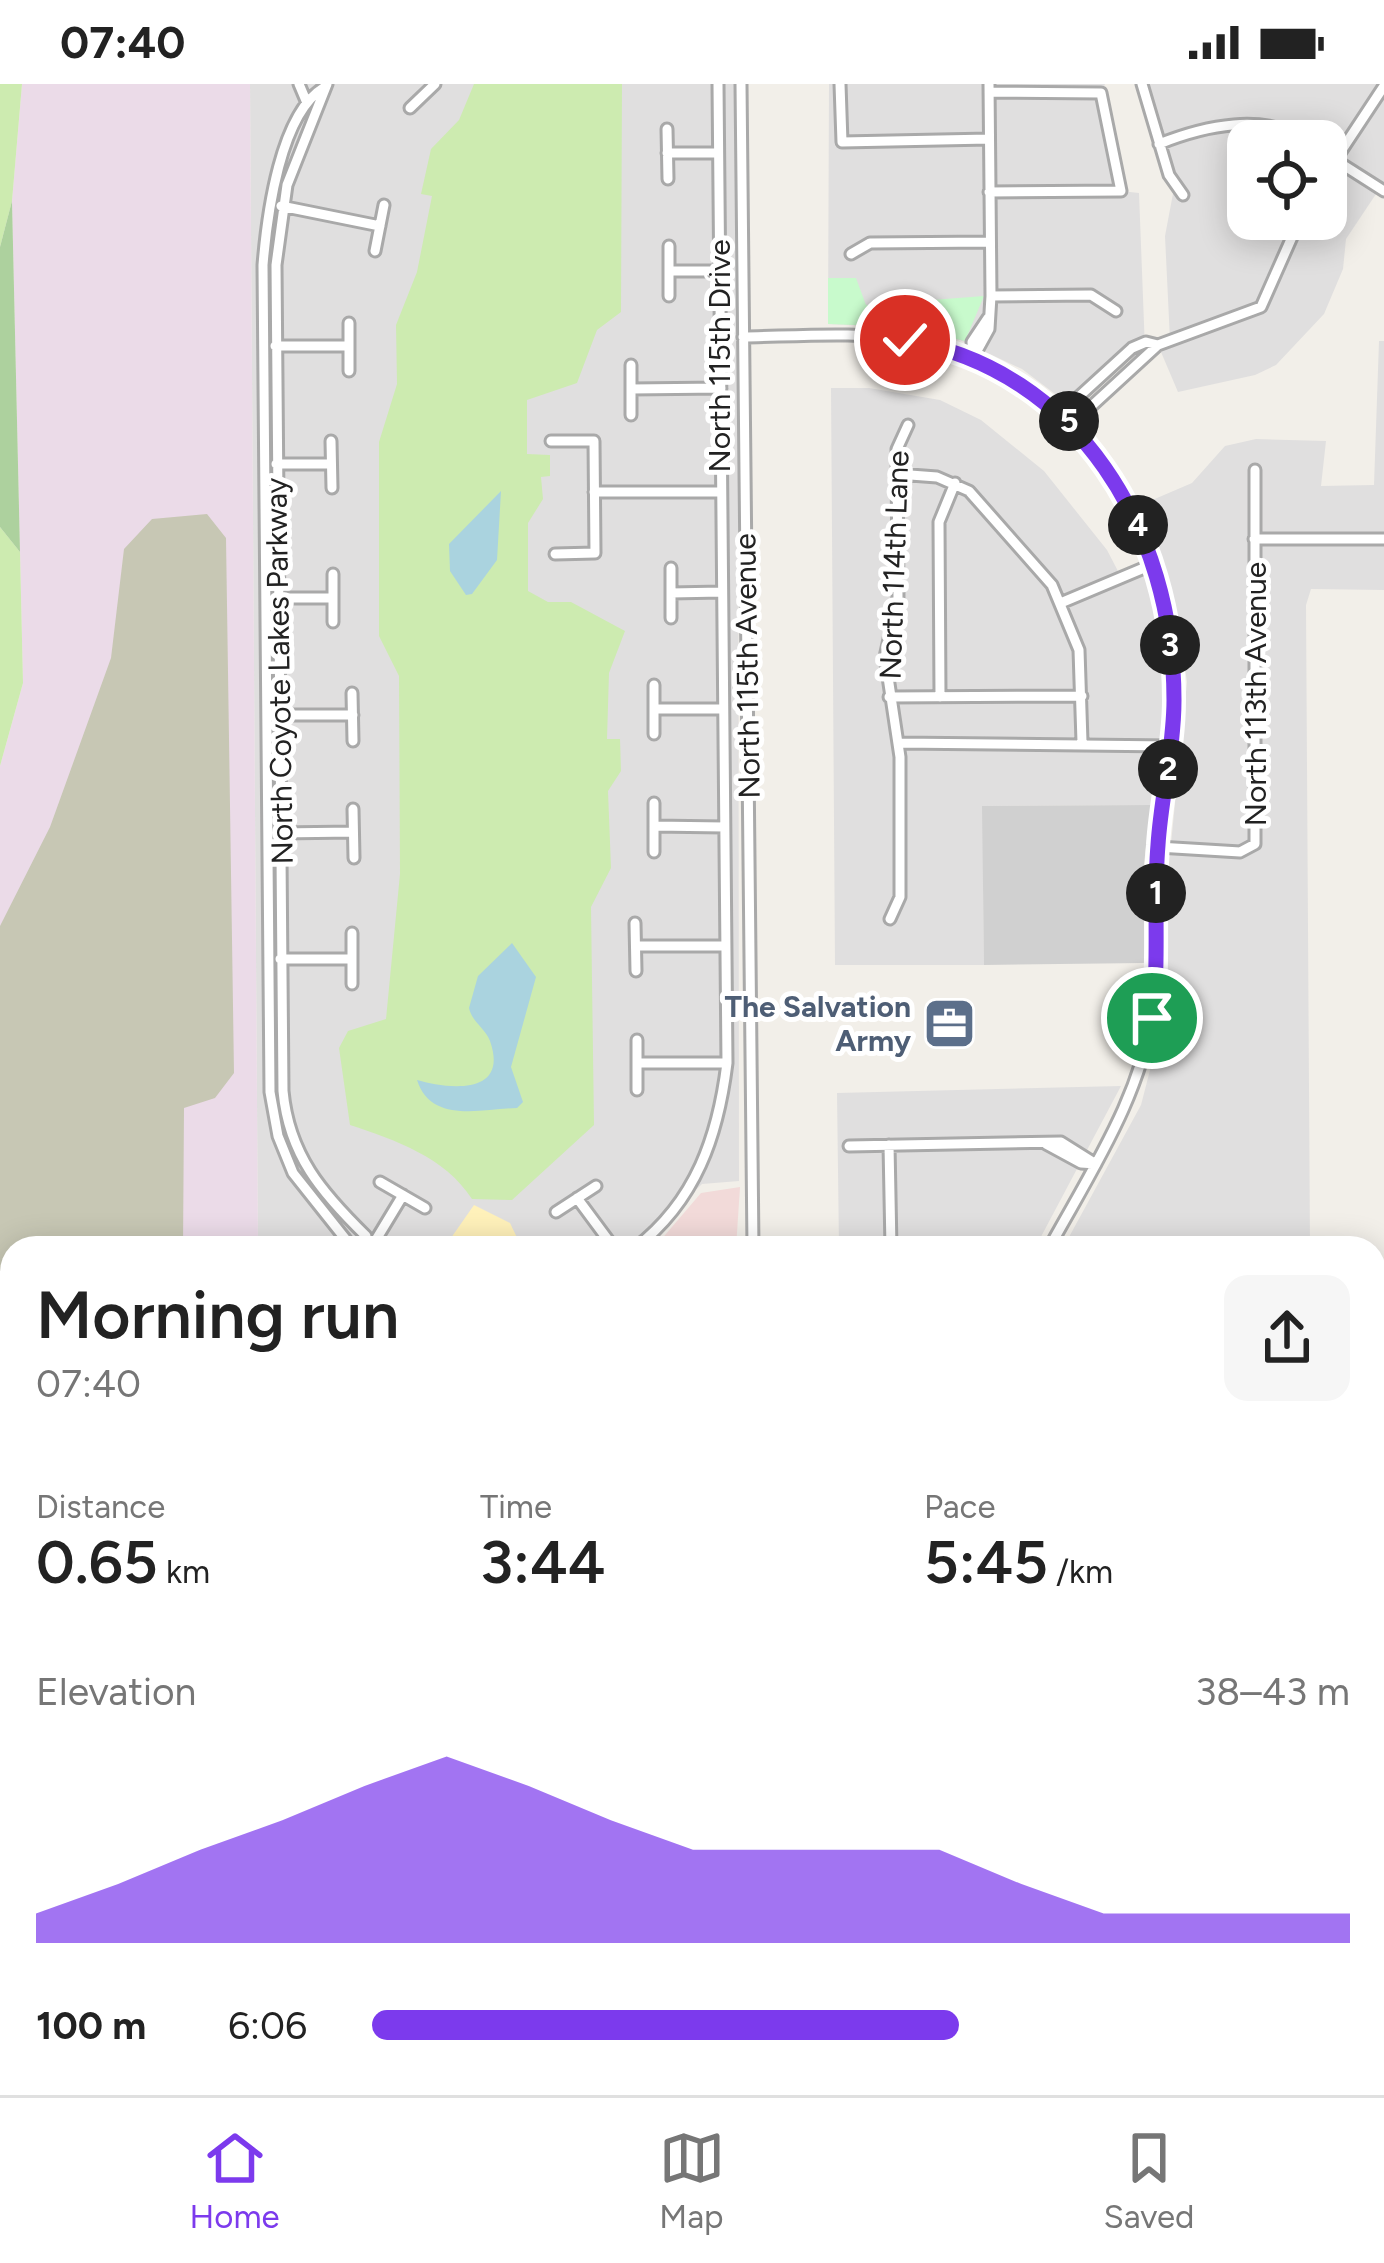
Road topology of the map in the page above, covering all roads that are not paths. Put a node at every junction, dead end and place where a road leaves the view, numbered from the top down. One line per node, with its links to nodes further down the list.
1 (299, 84): 10 (street)
2 (718, 84): 18 (street, North 115th Drive)
3 (741, 84): 38 (street, North 115th Avenue)
4 (840, 84): 15 (street)
5 (1142, 84): 16 (street)
6 (326, 85): 10 (street, North Coyote Lakes Parkway); 24 (street, North Coyote Lakes Parkway)
7 (428, 86): 11 (street)
8 (1384, 86): 14 (street)
9 (989, 88): 15 (street); 22 (street)
10 (307, 103): 24 (street, North Coyote Lakes Parkway)
11 (410, 108)
12 (1227, 128): 16 (street)
13 (667, 129): 17 (street)
14 (1347, 136)
15 (988, 139): 22 (street)
16 (1159, 144): 23 (street)
17 (668, 153): 18 (street); 20 (street)
18 (718, 153): 33 (street, North 115th Drive)
19 (1347, 167): 21 (street)
20 (668, 179)
21 (1384, 190)
22 (989, 192): 28 (street)
23 (1184, 195)
24 (276, 205): 26 (street); 40 (street, North Coyote Lakes Parkway); 41 (street, North Coyote Lakes Parkway)
25 (384, 205): 26 (street)
26 (380, 226): 30 (street)
27 (1291, 240): 39 (street)
28 (989, 242): 31 (street); 35 (street)
29 (669, 246): 32 (street)
30 (375, 251)
31 (850, 254)
32 (669, 271): 33 (street); 34 (street)
33 (719, 271): 46 (street, North 115th Drive)
34 (669, 296)
35 (991, 296): 36 (street); 43 (street)
36 (1116, 311)
37 (349, 323): 42 (street)
38 (743, 337): 43 (street); 129 (street, North 115th Avenue)
39 (1158, 345): 48 (street); 50 (street)
40 (263, 346): 41 (street); 54 (street, North Coyote Lakes Parkway)
41 (276, 346): 42 (street); 55 (street, North Coyote Lakes Parkway)
42 (349, 346): 45 (street)
43 (973, 358): 48 (street)
44 (631, 365): 47 (street)
45 (349, 371)
46 (721, 388): 47 (street); 62 (street, North 115th Drive)
47 (631, 389): 49 (street)
48 (1061, 413): 50 (street)
49 (632, 415)
50 (1072, 424): 66 (street)
51 (908, 425): 58 (street, North 114th Lane)
52 (331, 441): 56 (street)
53 (551, 441): 61 (street)
54 (265, 464): 55 (street); 71 (street, North Coyote Lakes Parkway)
55 (277, 464): 56 (street); 72 (street, North Coyote Lakes Parkway)
56 (331, 464): 60 (street)
57 (1255, 470): 63 (street, North 113th Avenue)
58 (897, 474): 59 (street); 80 (street, North 114th Lane)
59 (955, 483): 74 (street); 81 (street)
60 (332, 488)
61 (594, 492): 62 (street); 65 (street)
62 (720, 492): 70 (street, North 115th Drive)
63 (1254, 539): 64 (street); 98 (street, North 113th Avenue)
64 (1384, 539)
65 (555, 554)
66 (1151, 565): 74 (street); 90 (street)
67 (670, 568): 69 (street)
68 (333, 574): 73 (street)
69 (671, 592): 70 (street); 75 (street)
70 (721, 592): 83 (street, North 115th Drive)
71 (266, 598): 72 (street); 84 (street, North Coyote Lakes Parkway)
72 (278, 598): 73 (street); 84 (street, North Coyote Lakes Parkway)
73 (333, 598): 76 (street)
74 (1063, 602): 79 (street)
75 (671, 617)
76 (333, 622)
77 (654, 686): 82 (street)
78 (352, 692): 85 (street)
79 (1082, 696): 81 (street); 88 (street)
80 (890, 697): 81 (street); 89 (street, North 114th Lane)
81 (940, 697)
82 (654, 709): 83 (street); 86 (street)
83 (723, 709): 94 (street, North 115th Drive)
84 (273, 715): 85 (street); 96 (street, North Coyote Lakes Parkway); 97 (street, North Coyote Lakes Parkway)
85 (352, 715): 87 (street)
86 (654, 734)
87 (353, 741)
88 (1082, 742): 89 (street); 90 (street)
89 (899, 743): 101 (street, North 114th Lane)
90 (1171, 746): 98 (street)
91 (654, 802): 93 (street)
92 (352, 809): 95 (street)
93 (654, 826): 94 (street); 99 (street)
94 (724, 827): 105 (street, North 115th Drive)
95 (353, 832): 97 (street); 100 (street)
96 (268, 833): 97 (street); 106 (street, North Coyote Lakes Parkway)
97 (280, 833): 107 (street, North Coyote Lakes Parkway)
98 (1157, 847): 117 (street)
99 (654, 852)
100 (354, 858)
101 (890, 920)
102 (635, 922): 104 (street)
103 (352, 933): 108 (street)
104 (636, 946): 105 (street); 109 (street)
105 (725, 946): 112 (street, North 115th Drive)
106 (269, 959): 107 (street); 124 (street, North Coyote Lakes Parkway)
107 (282, 959): 108 (street); 125 (street, North Coyote Lakes Parkway)
108 (352, 959): 110 (street)
109 (636, 971)
110 (352, 984)
111 (637, 1040): 113 (street)
112 (727, 1063): 113 (street); 128 (street, North 115th Drive)
113 (637, 1064): 114 (street)
114 (638, 1090)
115 (890, 1145): 116 (street); 117 (street); 130 (street)
116 (849, 1146)
117 (1096, 1164): 131 (street)
118 (380, 1182): 120 (street)
119 (596, 1186): 121 (street)
120 (403, 1196): 122 (street); 126 (street)
121 (578, 1198): 123 (street); 127 (street)
122 (425, 1208)
123 (556, 1212)
124 (342, 1236)
125 (370, 1236)
126 (378, 1236)
127 (605, 1236)
128 (647, 1236)
129 (754, 1236)
130 (891, 1236)
131 (1056, 1236)

